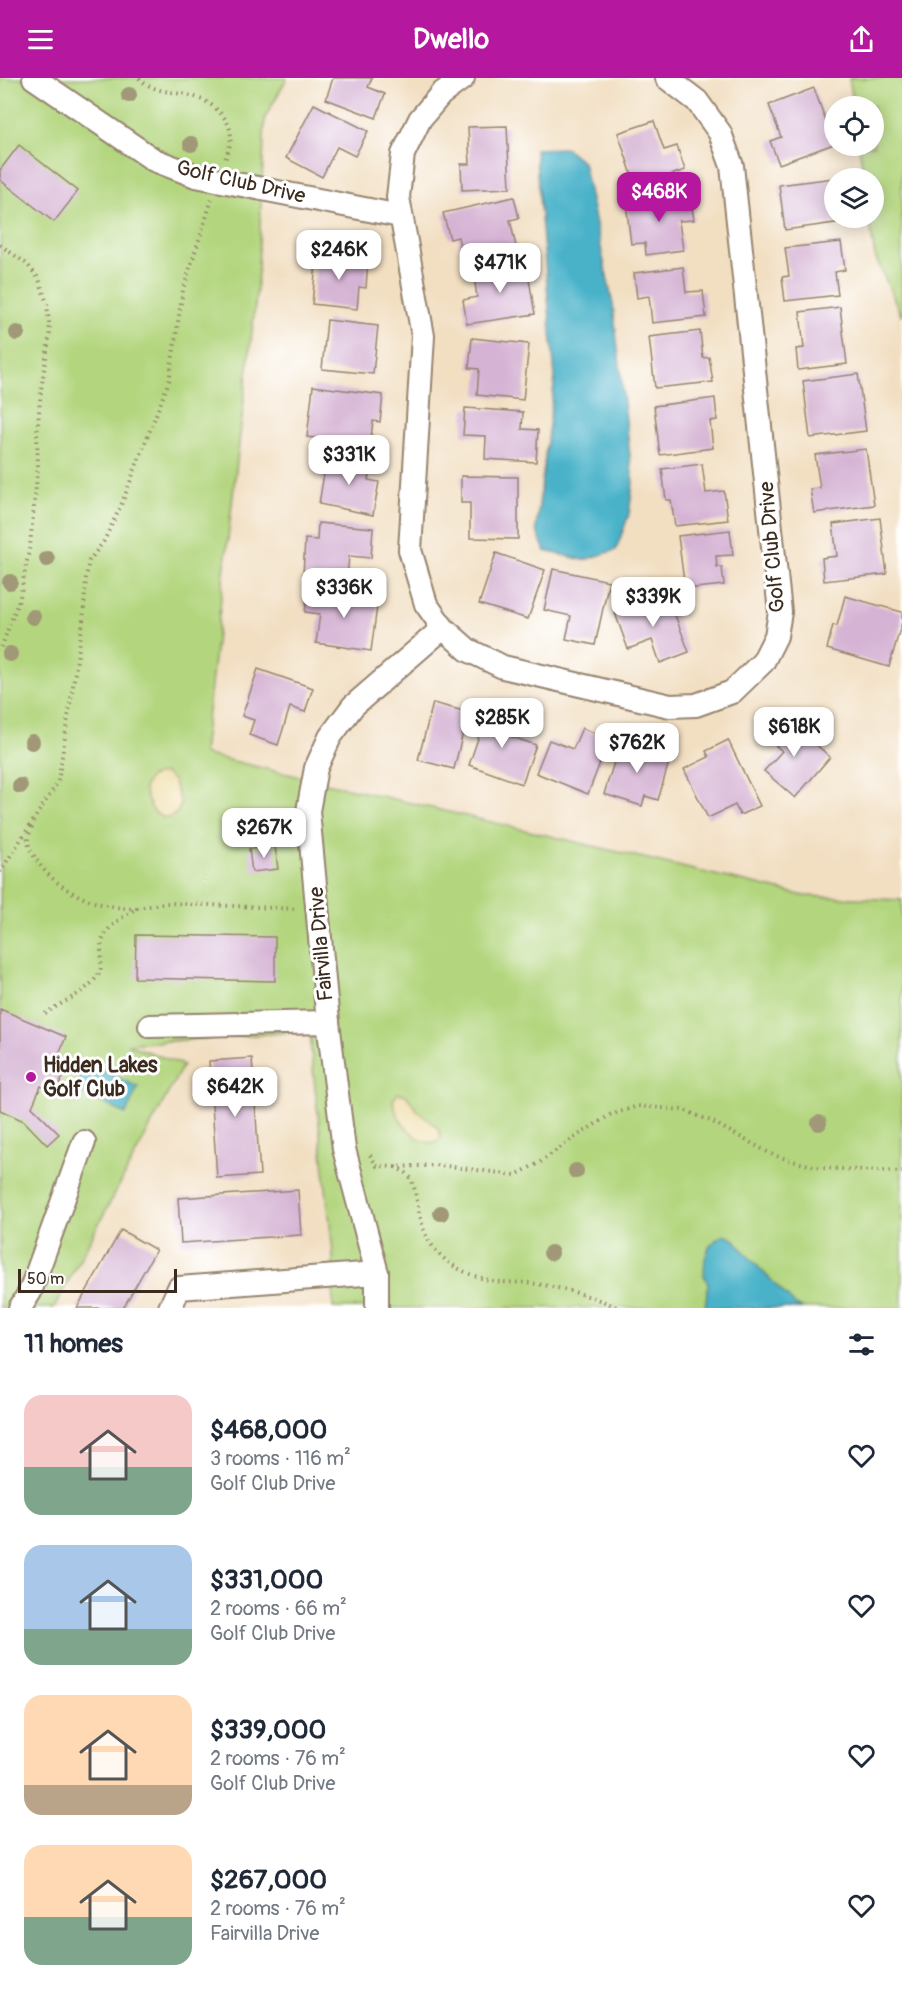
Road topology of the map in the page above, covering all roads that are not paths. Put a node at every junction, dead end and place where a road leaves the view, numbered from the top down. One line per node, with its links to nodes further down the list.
1 (34, 78): 4 (street, Golf Club Drive)
2 (463, 78): 4 (street, Golf Club Drive)
3 (667, 78): 5 (street, Golf Club Drive)
4 (400, 216): 5 (street, Golf Club Drive)
5 (443, 628): 6 (street, Fairvilla Drive)
6 (328, 1022): 7 (street); 9 (street, Fairvilla Drive)
7 (150, 1026)
8 (84, 1142): 10 (street)
9 (377, 1273): 11 (street); 12 (street, Fairvilla Drive)
10 (20, 1308)
11 (170, 1308)
12 (377, 1308)

